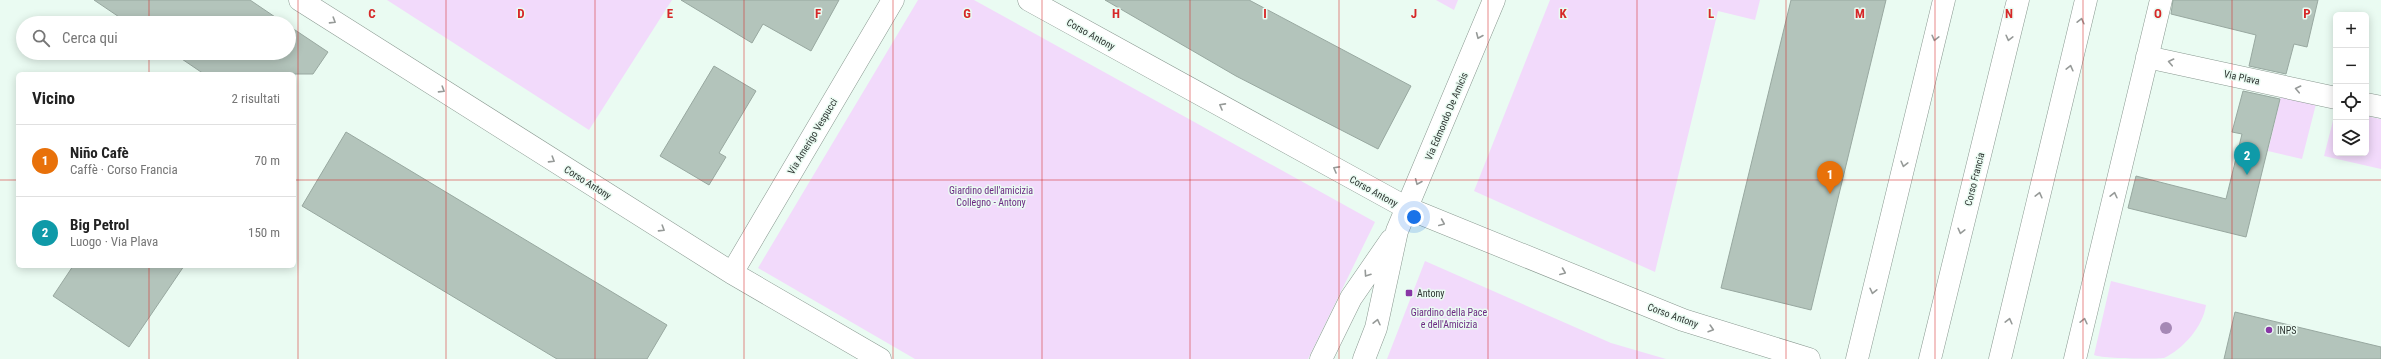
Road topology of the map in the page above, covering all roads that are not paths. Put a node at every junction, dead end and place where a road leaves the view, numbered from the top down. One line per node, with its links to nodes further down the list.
1 (300, 0): 15 (street, Corso Antony, one-way to 15)
2 (893, 0): 15 (street, Via Amerigo Vespucci)
3 (1029, 0): 13 (street, Corso Antony, one-way to 3)
4 (1494, 0): 13 (street, Via Edmondo De Amicis, one-way to 13)
5 (1944, 0): 20 (street, one-way to 20)
6 (2018, 0): 21 (street, Corso Francia, one-way to 21)
7 (2086, 0): 22 (street, one-way to 7)
8 (2160, 0): 9 (street)
9 (2147, 57): 10 (street, Via Plava, one-way to 9); 23 (street, one-way to 9)
10 (2333, 97)
11 (2369, 105): 12 (street)
12 (2381, 107)
13 (1407, 208): 14 (street, Via Edmondo De Amicis); 19 (street, Corso Antony, one-way to 19)
14 (1397, 231): 17 (street, Via Edmondo De Amicis, one-way to 17); 18 (street, Via Edmondo De Amicis, one-way to 14)
15 (732, 273): 16 (street, Corso Antony)
16 (880, 359)
17 (1321, 359)
18 (1364, 359)
19 (1809, 359)
20 (1857, 359)
21 (1930, 359)
22 (2000, 359)
23 (2075, 359)

